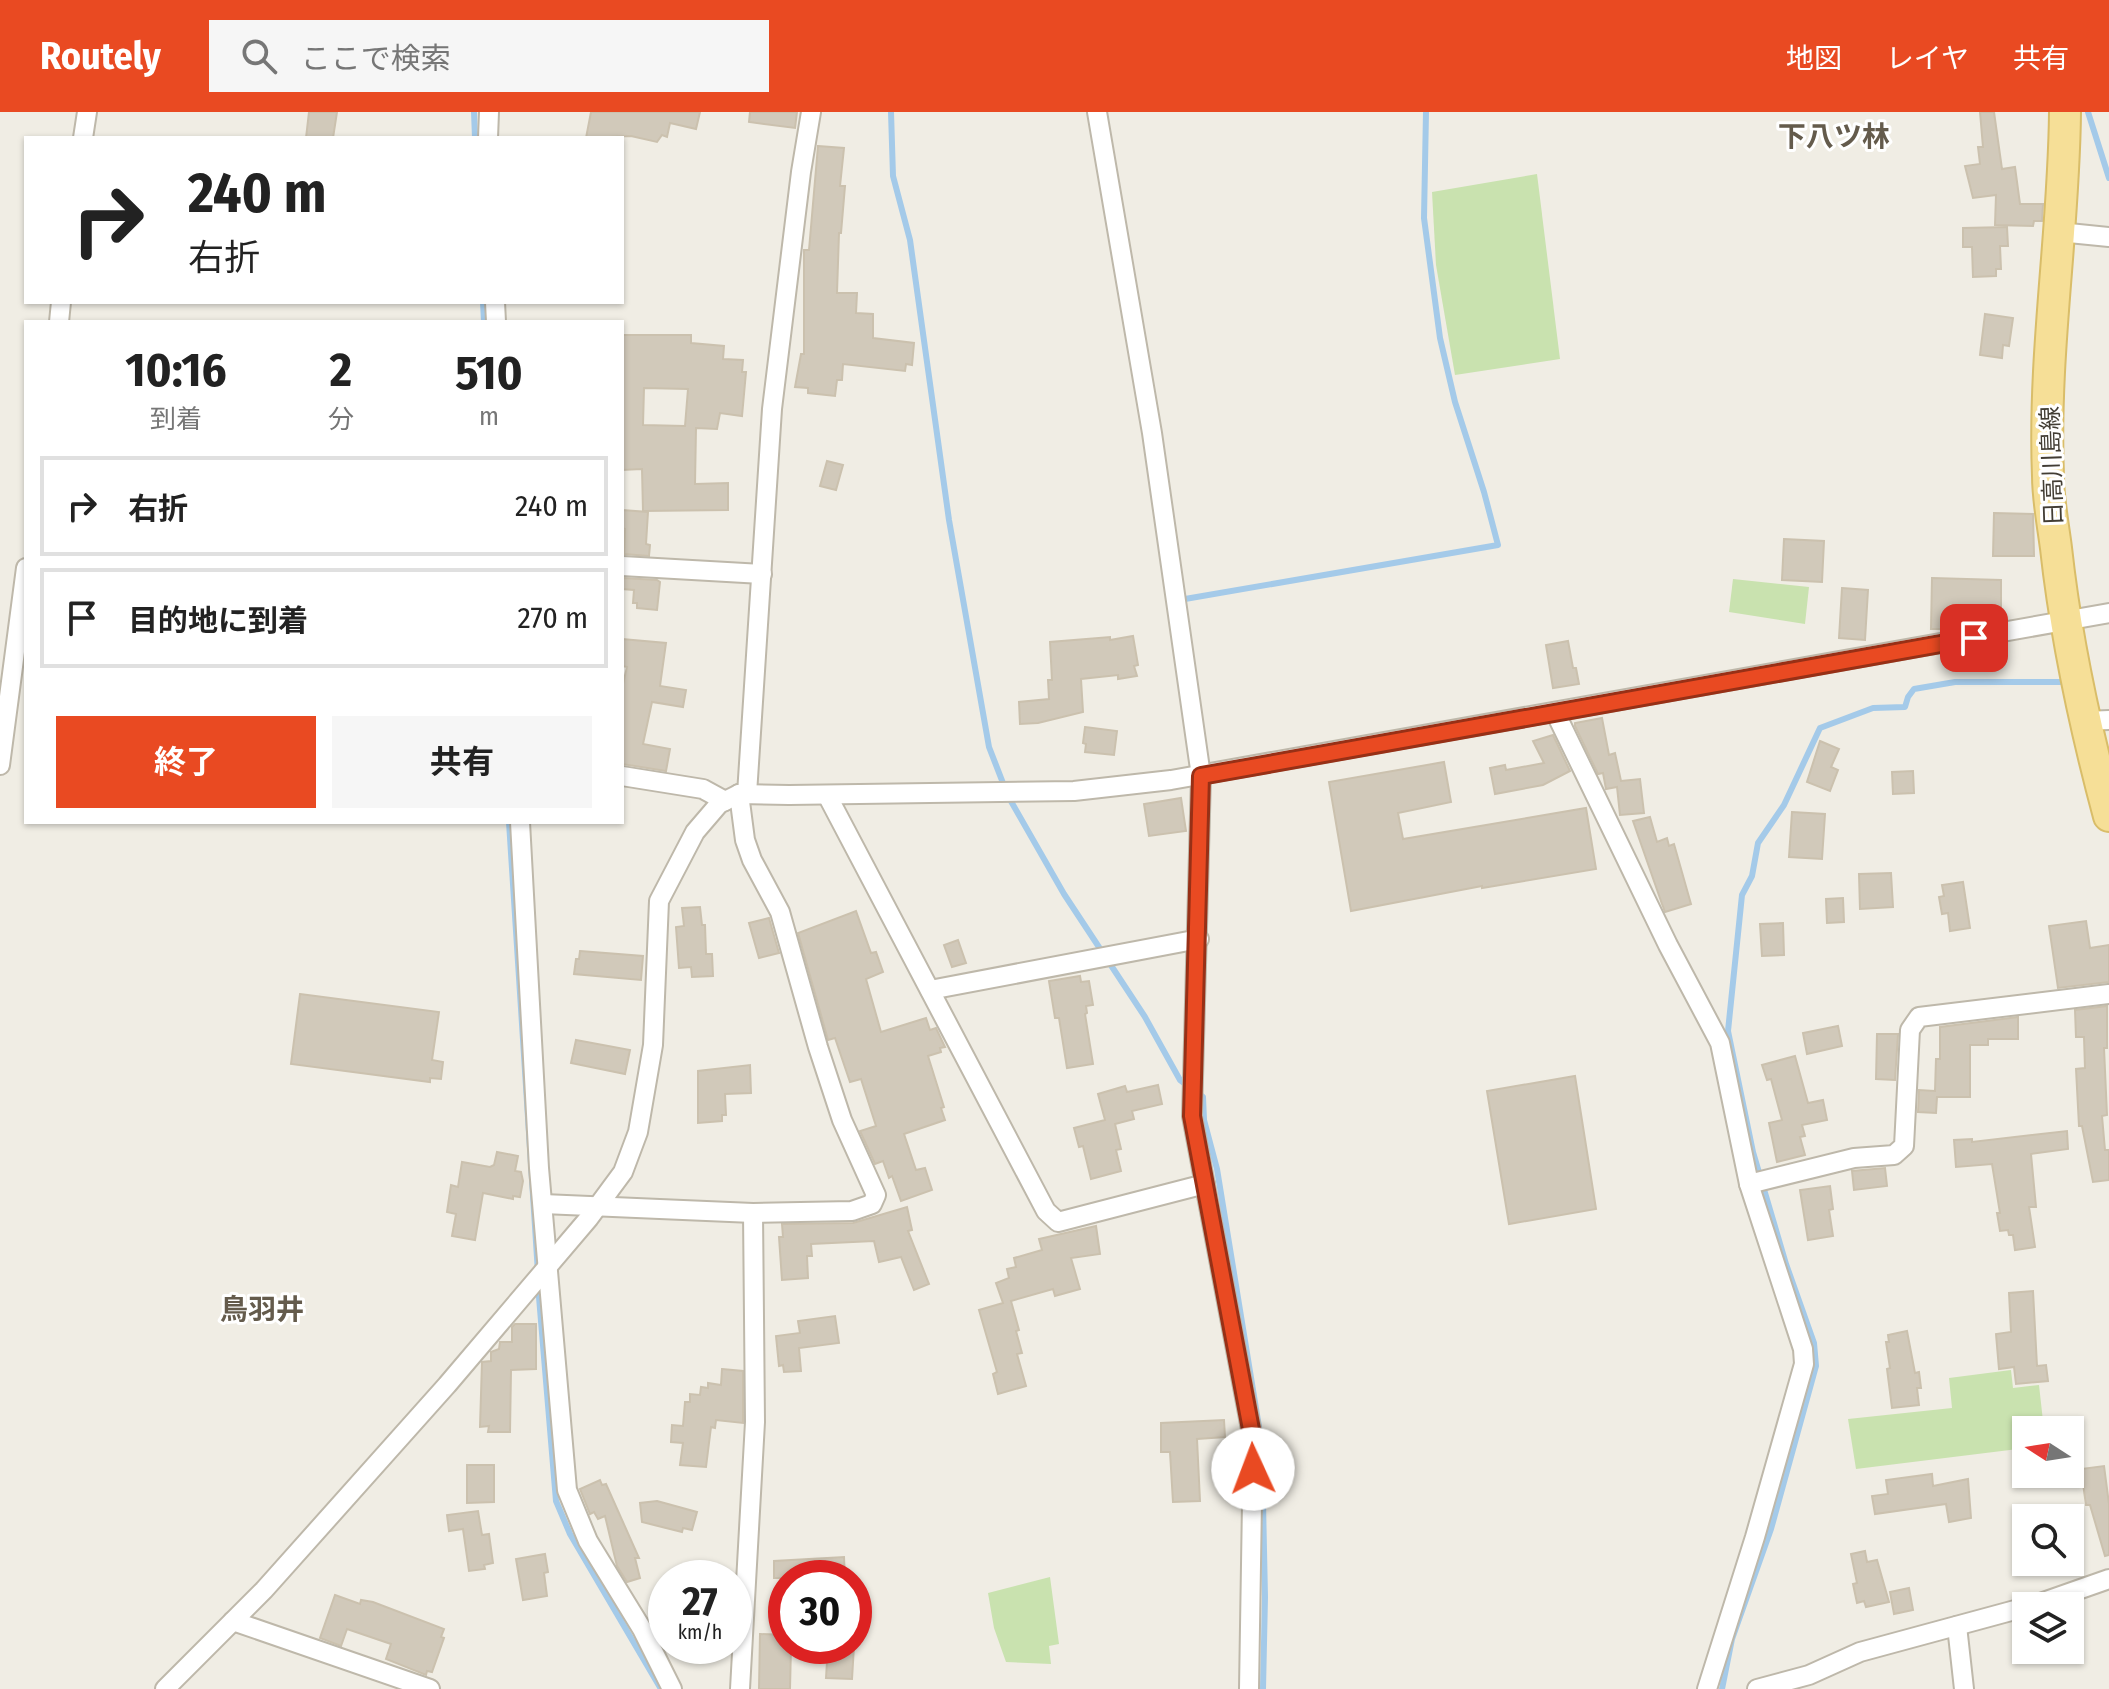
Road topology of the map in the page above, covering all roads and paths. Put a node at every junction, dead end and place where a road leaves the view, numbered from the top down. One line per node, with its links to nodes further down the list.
1 (87, 112): 6 (street)
2 (489, 112): 7 (street)
3 (811, 112): 11 (street)
4 (1097, 112): 20 (street)
5 (2065, 112): 8 (main road, 日高川島線)
6 (83, 136)
7 (488, 136)
8 (2059, 232): 9 (street); 14 (main road, 日高川島線)
9 (2109, 237)
10 (624, 566): 11 (street)
11 (762, 574): 22 (street)
12 (24, 586): 15 (street)
13 (2109, 613): 14 (street)
14 (2064, 622): 16 (street); 17 (main road, 日高川島線)
15 (12, 694): 18 (street)
16 (1555, 712): 20 (street); 29 (street)
17 (2097, 720): 23 (main road, 日高川島線)
18 (0, 765)
19 (624, 776): 22 (street)
20 (1201, 776): 21 (street); 25 (street)
21 (827, 795): 22 (street); 26 (street)
22 (737, 796): 31 (street); 32 (street)
23 (2109, 816)
24 (520, 824): 30 (street)
25 (1199, 939): 26 (street); 28 (street)
26 (930, 990): 28 (street)
27 (2109, 994): 29 (street)
28 (1205, 1184): 43 (street)
29 (1749, 1184): 44 (street)
30 (543, 1204): 31 (street); 33 (street)
31 (597, 1207): 32 (street); 33 (street)
32 (753, 1213): 42 (street)
33 (549, 1266): 37 (street); 41 (street)
34 (2109, 1579): 35 (street)
35 (2072, 1592)
36 (2012, 1611): 38 (street)
37 (233, 1621): 39 (street); 40 (street)
38 (1957, 1626): 45 (street); 46 (street)
39 (165, 1689)
40 (430, 1689)
41 (672, 1689)
42 (740, 1689)
43 (1249, 1689)
44 (1707, 1689)
45 (1757, 1689)
46 (1964, 1689)

